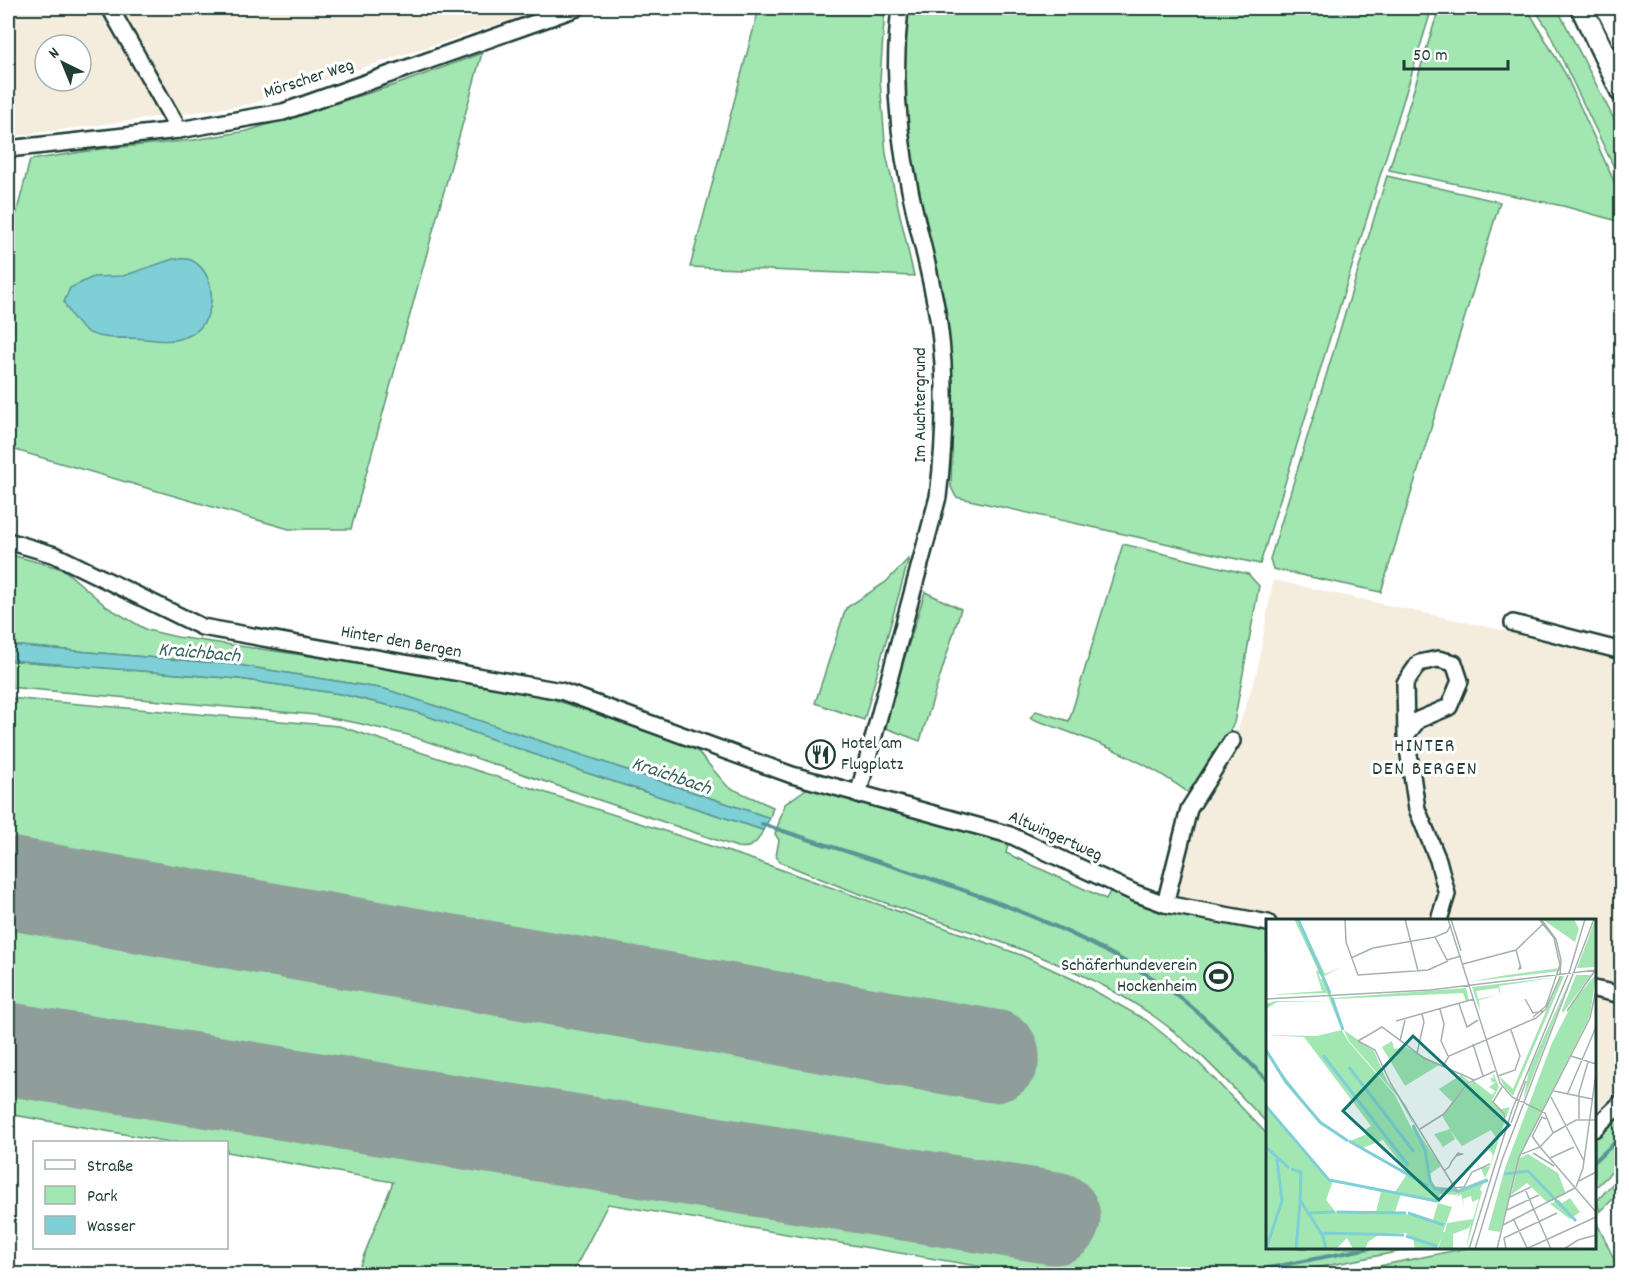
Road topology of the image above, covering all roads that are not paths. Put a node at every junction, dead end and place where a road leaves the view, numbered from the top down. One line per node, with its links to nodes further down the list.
1 (110, 8): 10 (street)
2 (577, 8): 7 (street, Mörscher Weg)
3 (900, 8): 18 (street, Im Auchtergrund)
4 (1571, 8): 9 (highway)
5 (1582, 8): 9 (highway)
6 (1607, 8): 8 (highway)
7 (533, 15): 10 (street, Mörscher Weg)
8 (1622, 38)
9 (1619, 86)
10 (179, 130): 11 (street, Mörscher Weg)
11 (8, 149)
12 (8, 541): 17 (street, Hinter den Bergen)
13 (1513, 623): 14 (street)
14 (1622, 651)
15 (1406, 735): 15 (street); 20 (street)
16 (1232, 741): 19 (street)
17 (792, 776): 18 (street, Altwingertweg)
18 (858, 795): 19 (street, Altwingertweg)
19 (1165, 904): 21 (street, Altwingertweg)
20 (1440, 919)
21 (1266, 923)
22 (1596, 989): 23 (street)
23 (1622, 995)
24 (1622, 1102): 25 (street)
25 (1596, 1127)

